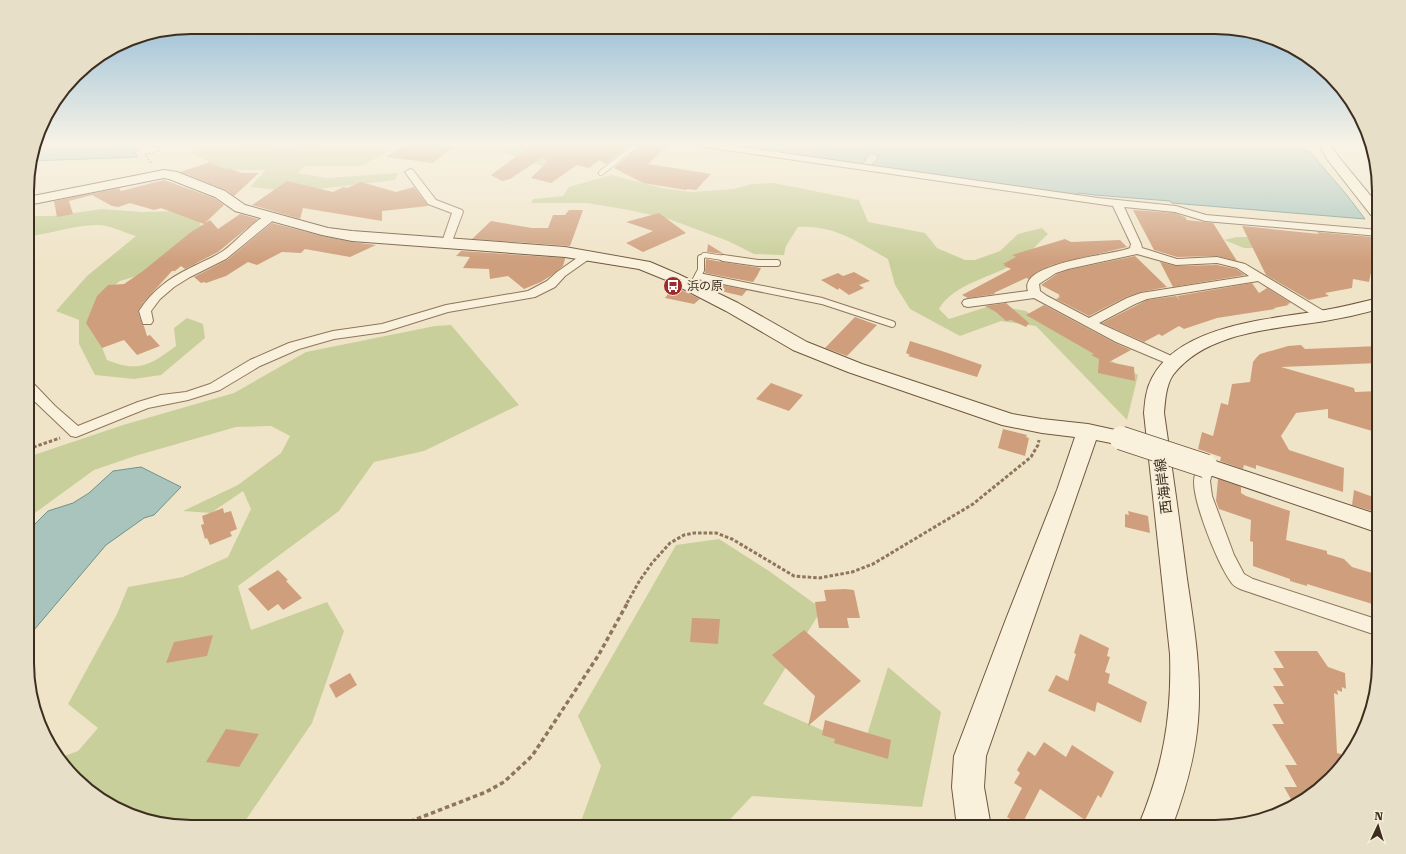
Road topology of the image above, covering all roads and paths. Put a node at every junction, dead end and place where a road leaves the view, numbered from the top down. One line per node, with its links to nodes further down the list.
1 (120, 183): 6 (street)
2 (192, 183): 9 (street)
3 (417, 183): 11 (street)
4 (976, 183): 7 (street)
5 (1354, 183): 8 (street)
6 (34, 200)
7 (1117, 203): 10 (street); 12 (street)
8 (1372, 203)
9 (272, 216): 11 (street); 21 (street)
10 (1372, 232)
11 (447, 242): 13 (street)
12 (1136, 250): 15 (street); 17 (street)
13 (588, 255): 16 (street); 27 (street)
14 (777, 263): 16 (lane)
15 (1261, 277): 20 (street); 22 (street)
16 (695, 281): 23 (lane); 26 (street)
17 (1036, 294): 18 (street); 22 (street)
18 (968, 303)
19 (1372, 305): 20 (street, 西海岸線)
20 (1323, 316): 24 (street, 西海岸線)
21 (147, 321)
22 (1089, 323): 24 (street)
23 (892, 324)
24 (1173, 362): 35 (street, 西海岸線)
25 (34, 392): 27 (street)
26 (1042, 426): 28 (street); 33 (path)
27 (76, 432): 29 (path)
28 (1088, 432): 30 (street, bridge); 34 (street)
29 (34, 447)
30 (1206, 466): 31 (street); 32 (street)
31 (1372, 522)
32 (1372, 626)
33 (414, 820)
34 (973, 820)
35 (1157, 820)

